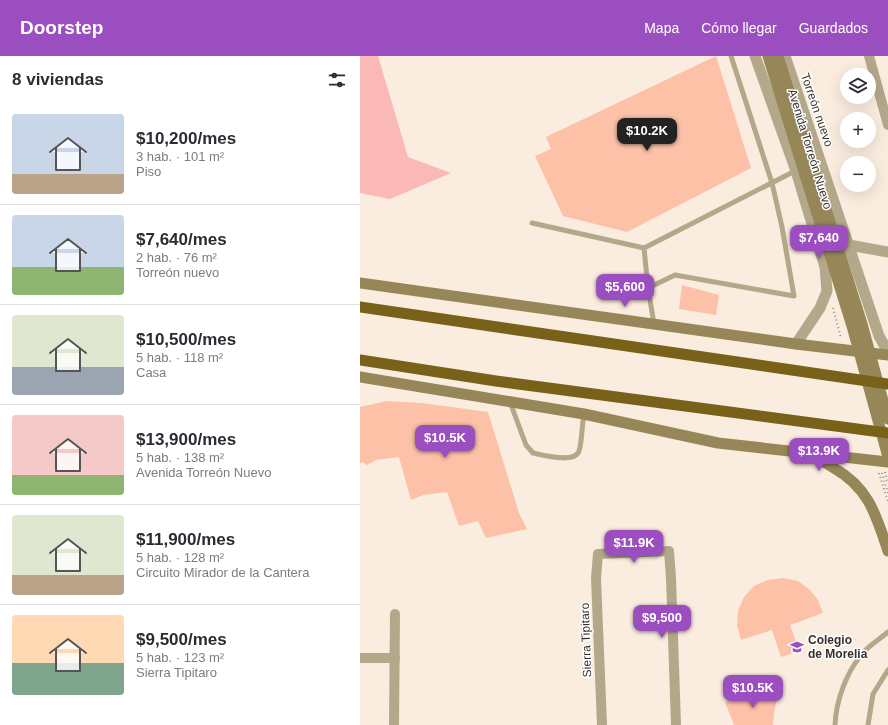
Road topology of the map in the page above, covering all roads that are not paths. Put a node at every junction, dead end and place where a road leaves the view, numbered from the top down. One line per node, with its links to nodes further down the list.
1 (731, 56): 9 (lane)
2 (755, 56): 8 (street)
3 (768, 56): 28 (main road, Avenida Torreón Nuevo)
4 (778, 56): 25 (main road, Avenida Torreón Nuevo)
5 (785, 56): 11 (street, Torreón nuevo)
6 (869, 56): 7 (street)
7 (888, 125)
8 (796, 171): 9 (lane); 18 (street)
9 (772, 183): 12 (lane); 15 (lane)
10 (532, 223): 12 (lane)
11 (848, 245): 13 (street); 19 (street, Torreón nuevo)
12 (644, 248): 15 (lane)
13 (888, 252)
14 (360, 283): 17 (main road)
15 (648, 288): 17 (lane)
16 (360, 307): 22 (highway)
17 (654, 324): 18 (main road)
18 (796, 344): 19 (main road)
19 (888, 353)
20 (360, 360): 26 (highway)
21 (360, 377): 23 (main road)
22 (888, 384)
23 (509, 402): 24 (main road); 24 (lane)
24 (584, 414): 27 (main road)
25 (888, 419)
26 (888, 434)
27 (718, 443): 28 (main road); 29 (main road)
28 (883, 462)
29 (888, 551)
30 (395, 614): 33 (street)
31 (888, 632): 38 (lane)
32 (360, 658): 33 (street)
33 (395, 658): 35 (street)
34 (888, 670): 39 (lane)
35 (394, 725)
36 (602, 725): 37 (street, Sierra Tipitaro)
37 (676, 725)
38 (835, 725)
39 (868, 725)

